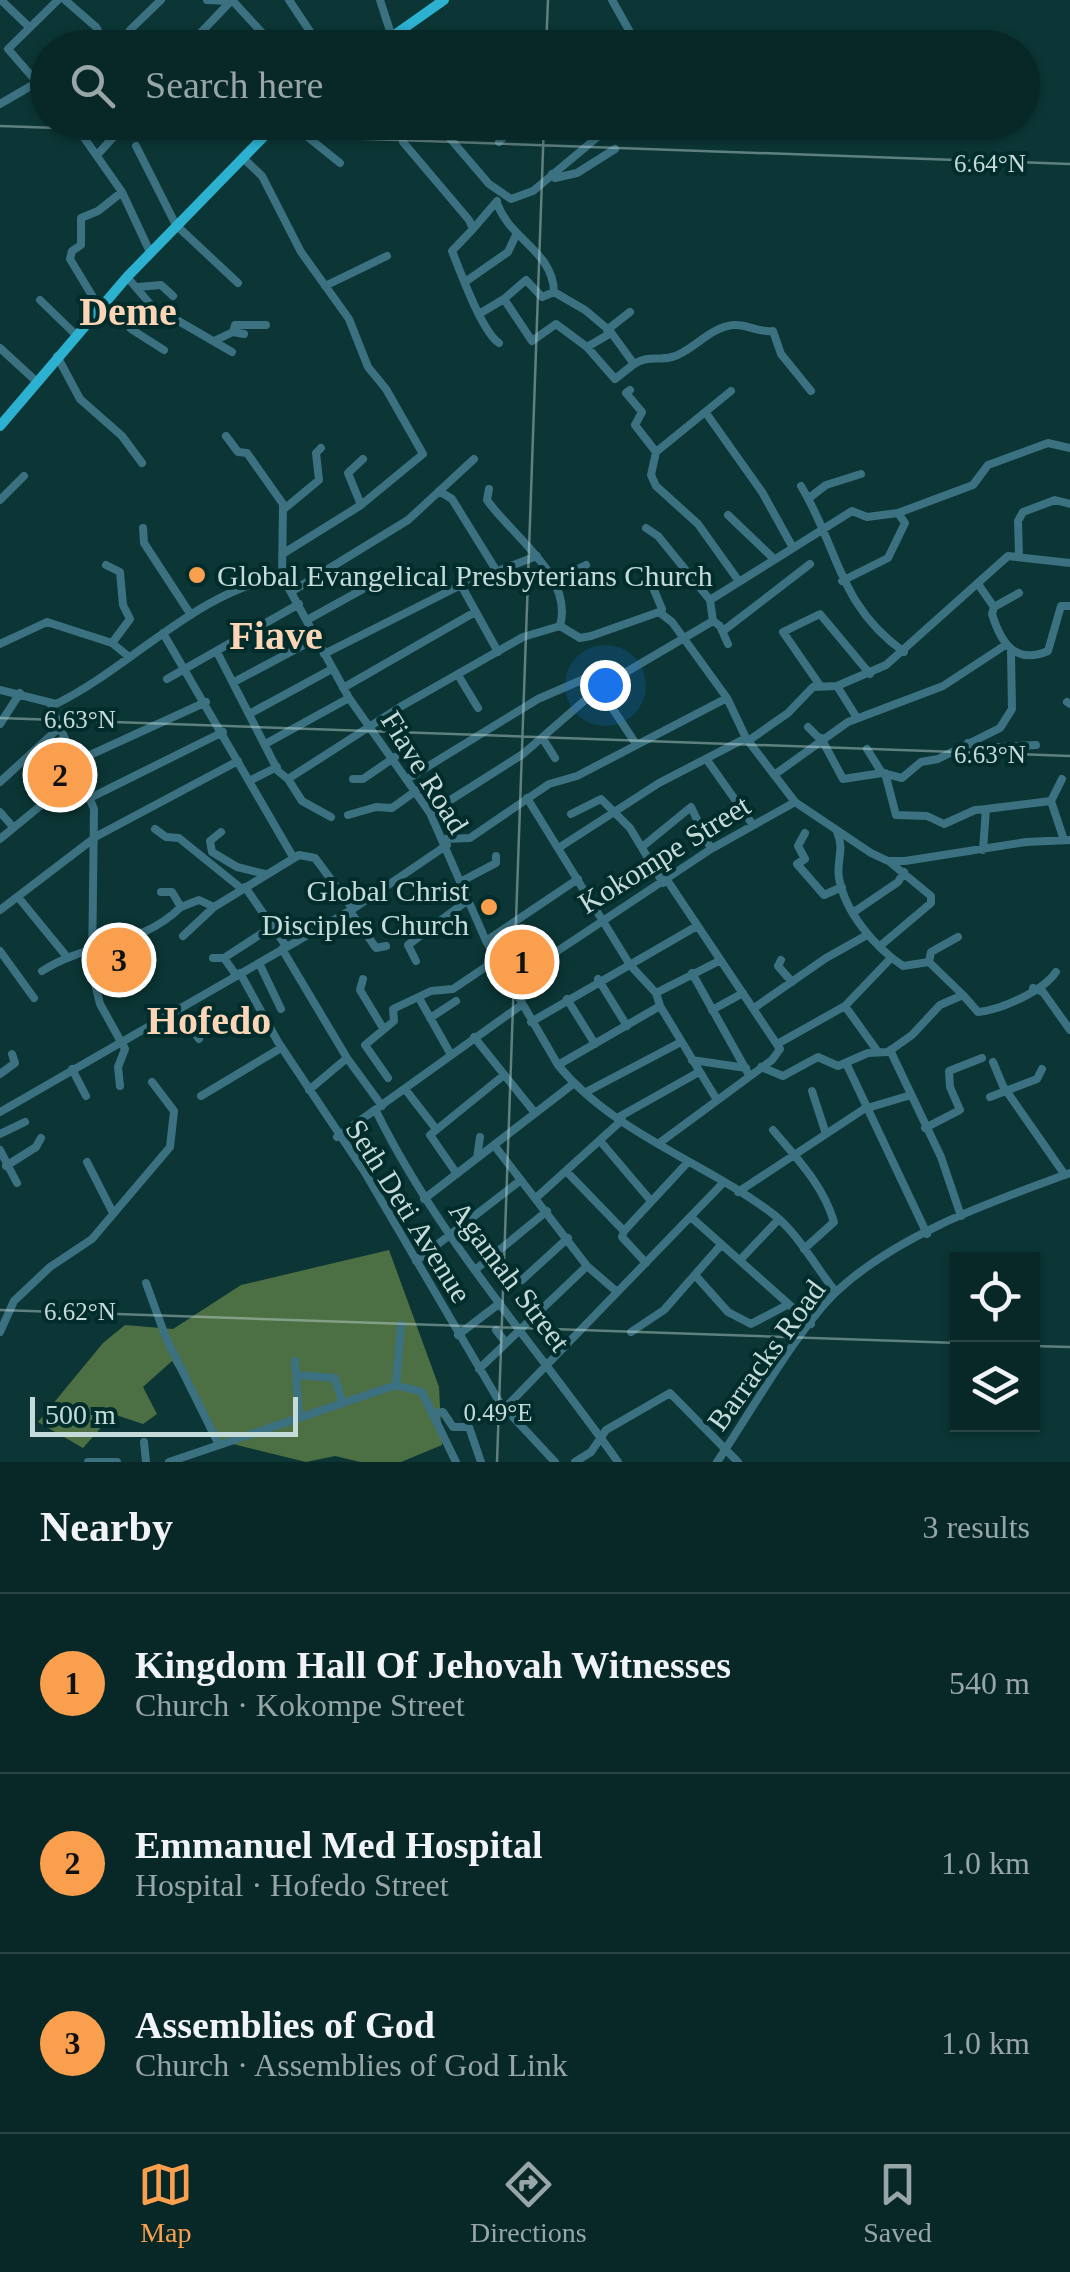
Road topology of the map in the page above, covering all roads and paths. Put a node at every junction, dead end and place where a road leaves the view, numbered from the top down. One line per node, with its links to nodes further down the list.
1 (1, 0): 12 (street)
2 (61, 0): 12 (street); 13 (street)
3 (146, 0): 11 (street)
4 (161, 0): 11 (street)
5 (207, 0): 6 (street)
6 (232, 0): 15 (street); 16 (street)
7 (289, 0): 17 (street)
8 (380, 0): 18 (street)
9 (444, 0): 19 (main road)
10 (612, 0): 20 (street)
11 (150, 10): 14 (street)
12 (28, 26): 22 (street)
13 (95, 30)
14 (130, 30)
15 (203, 30)
16 (260, 30)
17 (309, 30)
18 (390, 30)
19 (402, 30)
20 (629, 30)
21 (0, 48): 22 (street)
22 (14, 60): 23 (street)
23 (30, 77)
24 (30, 86): 25 (street)
25 (0, 104)
26 (87, 140): 35 (street)
27 (111, 140): 35 (street)
28 (260, 140): 36 (main road)
29 (311, 140): 37 (street)
30 (403, 140): 43 (street)
31 (452, 140): 40 (street)
32 (594, 140): 38 (street)
33 (136, 146): 42 (street)
34 (615, 149): 38 (street)
35 (98, 154): 39 (street)
36 (243, 158): 42 (main road); 50 (street)
37 (340, 164)
38 (552, 174): 40 (street)
39 (122, 192): 45 (street); 57 (street)
40 (498, 192): 41 (street)
41 (496, 202): 43 (street); 44 (street)
42 (176, 225): 45 (main road); 49 (street)
43 (473, 228): 48 (street)
44 (516, 235): 48 (street); 52 (street)
45 (150, 252): 47 (main road)
46 (387, 256): 50 (street)
47 (127, 277): 51 (street); 57 (main road)
48 (465, 282): 59 (street)
49 (238, 283)
50 (326, 286): 94 (street)
51 (138, 287): 53 (street); 56 (street)
52 (554, 292): 54 (street); 62 (street)
53 (173, 296)
54 (504, 299): 59 (street); 68 (street)
55 (40, 300): 63 (street)
56 (152, 304): 65 (street); 69 (street)
57 (100, 307): 63 (main road)
58 (630, 312): 62 (street)
59 (479, 314): 66 (street)
60 (266, 325): 61 (street)
61 (233, 332): 64 (street); 65 (street)
62 (609, 332): 68 (street); 72 (street)
63 (75, 334): 71 (main road)
64 (244, 334)
65 (216, 340): 70 (street)
66 (499, 343)
67 (0, 348): 73 (street)
68 (587, 348): 72 (street)
69 (164, 350)
70 (232, 352)
71 (56, 356): 73 (main road); 85 (street)
72 (634, 364): 76 (street)
73 (36, 380): 78 (main road)
74 (630, 390): 82 (street)
75 (730, 391): 77 (street)
76 (811, 391)
77 (706, 413): 82 (street); 101 (street)
78 (0, 426)
79 (226, 436): 95 (street)
80 (321, 448): 95 (street)
81 (1070, 448): 96 (street)
82 (656, 452): 113 (street)
83 (363, 459): 94 (street)
84 (474, 459): 90 (street)
85 (142, 463)
86 (861, 474): 91 (street)
87 (24, 476): 92 (street)
88 (801, 486): 91 (street)
89 (489, 489): 104 (street)
90 (439, 491): 111 (street); 118 (street)
91 (808, 498): 100 (street)
92 (0, 500)
93 (1070, 504): 103 (street)
94 (361, 505): 102 (street)
95 (284, 510): 102 (street)
96 (898, 513): 100 (street); 114 (street)
97 (728, 515): 105 (street)
98 (144, 528): 127 (street)
99 (646, 528): 121 (street)
100 (819, 529): 101 (street); 114 (street)
101 (792, 546): 105 (street)
102 (284, 553): 112 (street)
103 (1019, 555): 106 (street); 116 (street)
104 (537, 556): 111 (street); 115 (street)
105 (772, 558): 113 (street)
106 (1070, 563)
107 (810, 564): 131 (street)
108 (106, 565): 135 (street)
109 (586, 566): 115 (street)
110 (403, 567): 128 (street)
111 (496, 570): 117 (street)
112 (282, 576): 118 (street, Fiave Road); 127 (street)
113 (738, 580): 121 (street)
114 (842, 581): 141 (street)
115 (552, 582): 130 (street)
116 (978, 584): 124 (street); 141 (street)
117 (462, 586): 126 (street); 142 (street)
118 (294, 590): 122 (street, Fiave Road)
119 (654, 590): 125 (street)
120 (1019, 593): 124 (street)
121 (710, 600): 129 (street)
122 (299, 604): 128 (street, Fiave Road); 139 (street)
123 (1070, 606): 138 (street)
124 (994, 608): 138 (street)
125 (661, 610): 130 (street); 133 (street)
126 (475, 612): 140 (street); 153 (street)
127 (191, 615): 132 (street)
128 (307, 620): 134 (street, Fiave Road)
129 (712, 620): 131 (street); 133 (street)
130 (560, 626): 140 (street)
131 (723, 631): 137 (street)
132 (163, 633): 143 (street); 144 (street)
133 (682, 637): 154 (street); 158 (street)
134 (315, 639): 142 (street, Fiave Road); 150 (street)
135 (112, 643): 136 (street); 143 (street)
136 (0, 644)
137 (728, 644)
138 (1008, 649): 163 (street); 173 (street)
139 (216, 652): 144 (street); 150 (street)
140 (498, 652): 147 (street)
141 (904, 652): 146 (street)
142 (324, 654): 145 (street, Fiave Road)
143 (128, 656): 160 (street)
144 (187, 668): 149 (street); 159 (street)
145 (332, 669): 153 (street, Fiave Road); 162 (street)
146 (870, 674): 151 (street); 152 (street)
147 (458, 675): 161 (street); 165 (street)
148 (584, 679): 185 (street)
149 (167, 680)
150 (234, 682): 162 (street)
151 (819, 684): 152 (street); 171 (street)
152 (837, 686): 163 (street)
153 (344, 688): 157 (street, Fiave Road)
154 (599, 688): 170 (street); 174 (street)
155 (0, 690): 156 (street)
156 (20, 692): 160 (street); 164 (street)
157 (349, 698): 165 (street, Fiave Road); 172 (street)
158 (727, 698): 171 (street); 174 (street)
159 (206, 702): 168 (street); 179 (street)
160 (51, 705): 166 (street)
161 (478, 708)
162 (251, 714): 172 (street)
163 (856, 718): 169 (street)
164 (0, 724)
165 (370, 726): 177 (street, Fiave Road); 186 (street)
166 (60, 727): 179 (street); 191 (street)
167 (808, 727): 169 (street)
168 (222, 732): 180 (street); 193 (street)
169 (821, 738): 183 (street); 184 (street)
170 (543, 739): 178 (street); 200 (street)
171 (747, 739): 181 (street); 184 (street)
172 (267, 743): 182 (street)
173 (968, 743): 175 (street); 183 (street)
174 (636, 744): 194 (street)
175 (1036, 745)
176 (867, 749): 183 (street)
177 (395, 758): 185 (street, Fiave Road); 187 (street)
178 (555, 758)
179 (77, 760): 189 (street)
180 (238, 760): 190 (street); 210 (street)
181 (708, 760): 198 (street); 204 (street)
182 (274, 765): 186 (street); 190 (street)
183 (883, 773): 197 (street)
184 (774, 774): 196 (street)
185 (409, 778): 192 (street, Fiave Road)
186 (288, 779): 203 (street)
187 (353, 779)
188 (1062, 779): 195 (street)
189 (86, 780): 193 (street); 205 (street)
190 (249, 781): 219 (street)
191 (0, 782)
192 (417, 790): 200 (street, Fiave Road); 202 (street)
193 (92, 797): 210 (street)
194 (527, 798): 213 (street); 214 (street)
195 (1051, 801): 197 (street); 212 (street)
196 (795, 802): 204 (street, Kokompe Street); 206 (street)
197 (988, 809): 217 (street)
198 (615, 810): 201 (street); 214 (street); 215 (street)
199 (0, 812): 205 (street)
200 (430, 813): 213 (street, Fiave Road)
201 (571, 814)
202 (348, 815)
203 (331, 817)
204 (753, 825): 216 (street, Kokompe Street)
205 (13, 827): 211 (street)
206 (836, 828): 220 (street); 227 (street)
207 (155, 830): 228 (street, Agamah Street)
208 (221, 832): 223 (street)
209 (805, 834): 227 (street)
210 (97, 836): 230 (street); 248 (street)
211 (0, 839)
212 (1067, 840): 217 (street)
213 (446, 842): 226 (street, Fiave Road); 235 (street)
214 (560, 847): 224 (street)
215 (642, 847): 216 (street); 225 (street)
216 (711, 849): 225 (street, Kokompe Street)
217 (983, 850): 221 (street)
218 (496, 856): 226 (street)
219 (293, 857): 223 (street); 235 (street)
220 (888, 861): 221 (street); 222 (street)
221 (906, 861): 222 (street)
222 (904, 872): 236 (street); 245 (street)
223 (265, 874): 228 (street)
224 (578, 879): 237 (street); 243 (street)
225 (665, 881): 237 (street, Kokompe Street); 239 (street)
226 (460, 882): 231 (street, Fiave Road)
227 (842, 887): 236 (street)
228 (243, 888): 233 (street); 238 (street, Agamah Street)
229 (161, 892): 232 (street)
230 (18, 897): 234 (street); 249 (street)
231 (468, 900): 243 (street, Fiave Road); 255 (street)
232 (181, 907): 233 (street); 248 (street)
233 (214, 907): 241 (street)
234 (0, 910)
235 (351, 910): 244 (street); 246 (street)
236 (854, 912): 240 (street)
237 (604, 922): 259 (street); 264 (street, Kokompe Street)
238 (272, 926): 246 (street, Agamah Street); 251 (street)
239 (697, 926): 256 (street); 259 (street)
240 (867, 935): 245 (street); 267 (street)
241 (182, 936)
242 (958, 937): 257 (street)
243 (486, 941): 253 (street, Fiave Road)
244 (386, 946)
245 (880, 946): 252 (street)
246 (284, 948): 258 (street); 301 (street, Agamah Street)
247 (0, 950): 272 (street)
248 (90, 950): 249 (street); 292 (street)
249 (67, 956): 260 (street)
250 (213, 958): 251 (street)
251 (224, 958): 262 (street, Seth Deti Avenue)
252 (891, 958): 257 (street); 278 (street)
253 (496, 960): 264 (street, Fiave Road); 273 (street)
254 (780, 960): 267 (street)
255 (416, 961)
256 (719, 961): 263 (street); 270 (street)
257 (929, 962): 271 (street)
258 (259, 963): 262 (street); 282 (street)
259 (630, 965): 266 (street); 269 (street)
260 (42, 970)
261 (1056, 972): 268 (street)
262 (238, 974): 280 (street); 296 (street, Seth Deti Avenue)
263 (692, 974): 269 (street); 283 (street)
264 (506, 976): 276 (street, Fiave Road)
265 (363, 979): 288 (street)
266 (598, 979): 274 (street); 287 (street)
267 (792, 982): 281 (street)
268 (1034, 988): 271 (street); 284 (street)
269 (656, 993): 277 (street)
270 (744, 993): 281 (street); 283 (street)
271 (963, 994): 297 (street)
272 (34, 998)
273 (419, 998): 285 (street); 288 (street)
274 (567, 999): 286 (street); 295 (street)
275 (456, 1001): 285 (street)
276 (520, 1006): 286 (street, Fiave Road); 290 (street)
277 (660, 1006): 287 (street); 293 (street)
278 (845, 1006): 294 (street); 298 (street)
279 (1070, 1007): 284 (street)
280 (178, 1008): 291 (street); 292 (street)
281 (754, 1008): 294 (street)
282 (281, 1009)
283 (712, 1010): 312 (street)
284 (1058, 1014): 289 (street)
285 (430, 1018): 299 (street)
286 (531, 1022): 307 (street, Fiave Road)
287 (627, 1026): 295 (street)
288 (383, 1028): 304 (street)
289 (1070, 1030)
290 (474, 1037): 299 (street); 314 (street)
291 (198, 1039)
292 (122, 1040): 310 (street); 319 (street)
293 (681, 1042): 303 (street); 323 (street)
294 (779, 1043): 308 (street)
295 (595, 1044): 307 (street)
296 (281, 1048): 321 (street, Seth Deti Avenue); 327 (street)
297 (890, 1050): 298 (street); 325 (street)
298 (878, 1052): 306 (street)
299 (450, 1053): 320 (street)
300 (12, 1054): 313 (street)
301 (347, 1058): 315 (street, Agamah Street); 321 (street)
302 (982, 1058): 336 (street)
303 (692, 1060): 311 (street); 312 (street)
304 (375, 1062): 315 (street); 316 (street)
305 (993, 1062): 324 (street)
306 (847, 1064): 308 (street); 331 (street)
307 (558, 1066): 318 (street, Fiave Road)
308 (760, 1067): 312 (street)
309 (1042, 1069): 324 (street)
310 (72, 1070): 326 (street); 332 (street)
311 (699, 1072): 329 (street); 334 (street)
312 (748, 1072): 329 (street)
313 (0, 1074)
314 (504, 1075): 333 (street); 337 (street)
315 (358, 1076): 330 (street, Agamah Street)
316 (388, 1078)
317 (152, 1082): 364 (street)
318 (572, 1084): 323 (street, Fiave Road); 333 (street)
319 (120, 1086)
320 (405, 1089): 330 (street); 337 (street)
321 (308, 1090): 341 (street, Seth Deti Avenue)
322 (812, 1091): 340 (street)
323 (586, 1092): 334 (street, Fiave Road)
324 (1008, 1092): 328 (street); 355 (street)
325 (911, 1094): 331 (street); 336 (street)
326 (86, 1096)
327 (200, 1096)
328 (990, 1098)
329 (716, 1100): 345 (street)
330 (379, 1109): 341 (street); 361 (street, Agamah Street)
331 (864, 1109): 340 (street); 369 (street)
332 (0, 1112)
333 (535, 1112): 346 (street)
334 (621, 1119): 344 (street); 345 (street, Fiave Road)
335 (25, 1122): 339 (street)
336 (925, 1128): 365 (street)
337 (436, 1130): 354 (street)
338 (773, 1130): 348 (street)
339 (0, 1134)
340 (826, 1134): 348 (street)
341 (338, 1137): 374 (street, Seth Deti Avenue)
342 (480, 1137): 349 (street)
343 (42, 1138): 352 (street)
344 (600, 1142): 353 (street); 362 (street)
345 (658, 1144): 351 (street, Fiave Road)
346 (494, 1145): 349 (street); 356 (street)
347 (0, 1150): 352 (street)
348 (793, 1154): 359 (street); 373 (street)
349 (477, 1158): 354 (street)
350 (88, 1162): 364 (street)
351 (688, 1162): 357 (street, Fiave Road); 362 (street)
352 (6, 1166): 358 (street)
353 (566, 1171): 360 (street); 368 (street)
354 (457, 1174): 361 (street)
355 (1068, 1174): 365 (street, Barracks Road)
356 (521, 1180): 360 (street); 370 (street)
357 (723, 1183): 359 (street, Fiave Road); 366 (street)
358 (17, 1184)
359 (738, 1192): 367 (street, Fiave Road)
360 (537, 1197): 363 (street)
361 (424, 1199): 370 (street, Agamah Street)
362 (651, 1201): 368 (street)
363 (547, 1210): 371 (street); 378 (street)
364 (113, 1214): 390 (street)
365 (961, 1216): 369 (street, Barracks Road)
366 (692, 1218): 372 (street); 376 (street)
367 (779, 1219): 373 (street, Fiave Road); 375 (street)
368 (624, 1231): 376 (street)
369 (927, 1234): 383 (street, Barracks Road)
370 (448, 1236): 374 (street); 378 (street, Agamah Street)
371 (568, 1238): 377 (street); 380 (street)
372 (721, 1245): 375 (street); 379 (street)
373 (804, 1249): 383 (street, Fiave Road)
374 (416, 1260): 392 (street, Seth Deti Avenue)
375 (740, 1260): 385 (street)
376 (646, 1263): 382 (street)
377 (587, 1266): 382 (street); 388 (street)
378 (476, 1270): 384 (street, Agamah Street)
379 (695, 1275): 385 (street); 391 (street)
380 (522, 1280)
381 (146, 1283): 405 (street)
382 (616, 1291): 395 (street)
383 (836, 1292): 386 (street, Barracks Road)
384 (500, 1303): 388 (street, Agamah Street); 392 (street)
385 (787, 1305): 386 (street)
386 (811, 1324): 406 (street, Barracks Road)
387 (401, 1325): 398 (street)
388 (522, 1328): 393 (street); 395 (street, Agamah Street)
389 (496, 1330): 393 (street)
390 (0, 1332)
391 (630, 1332)
392 (458, 1335): 396 (street, Seth Deti Avenue)
393 (506, 1343): 396 (street)
394 (295, 1361): 397 (street)
395 (548, 1363): 400 (street); 403 (street, Agamah Street)
396 (478, 1369): 400 (street, Seth Deti Avenue)
397 (296, 1374): 399 (street); 402 (street)
398 (396, 1385): 399 (street); 401 (street)
399 (342, 1401): 402 (street)
400 (506, 1408): 414 (street, Seth Deti Avenue)
401 (432, 1414): 412 (street); 413 (street)
402 (299, 1417): 405 (street)
403 (601, 1438): 406 (street); 415 (street); 416 (street, Agamah Street)
404 (144, 1442): 410 (street)
405 (219, 1445): 407 (street)
406 (725, 1450): 417 (street, Barracks Road); 418 (street)
407 (196, 1458): 411 (street)
408 (88, 1462): 409 (street)
409 (117, 1462)
410 (146, 1462)
411 (169, 1462)
412 (456, 1462)
413 (482, 1462)
414 (555, 1462)
415 (575, 1462)
416 (618, 1462)
417 (718, 1462)
418 (738, 1462)

